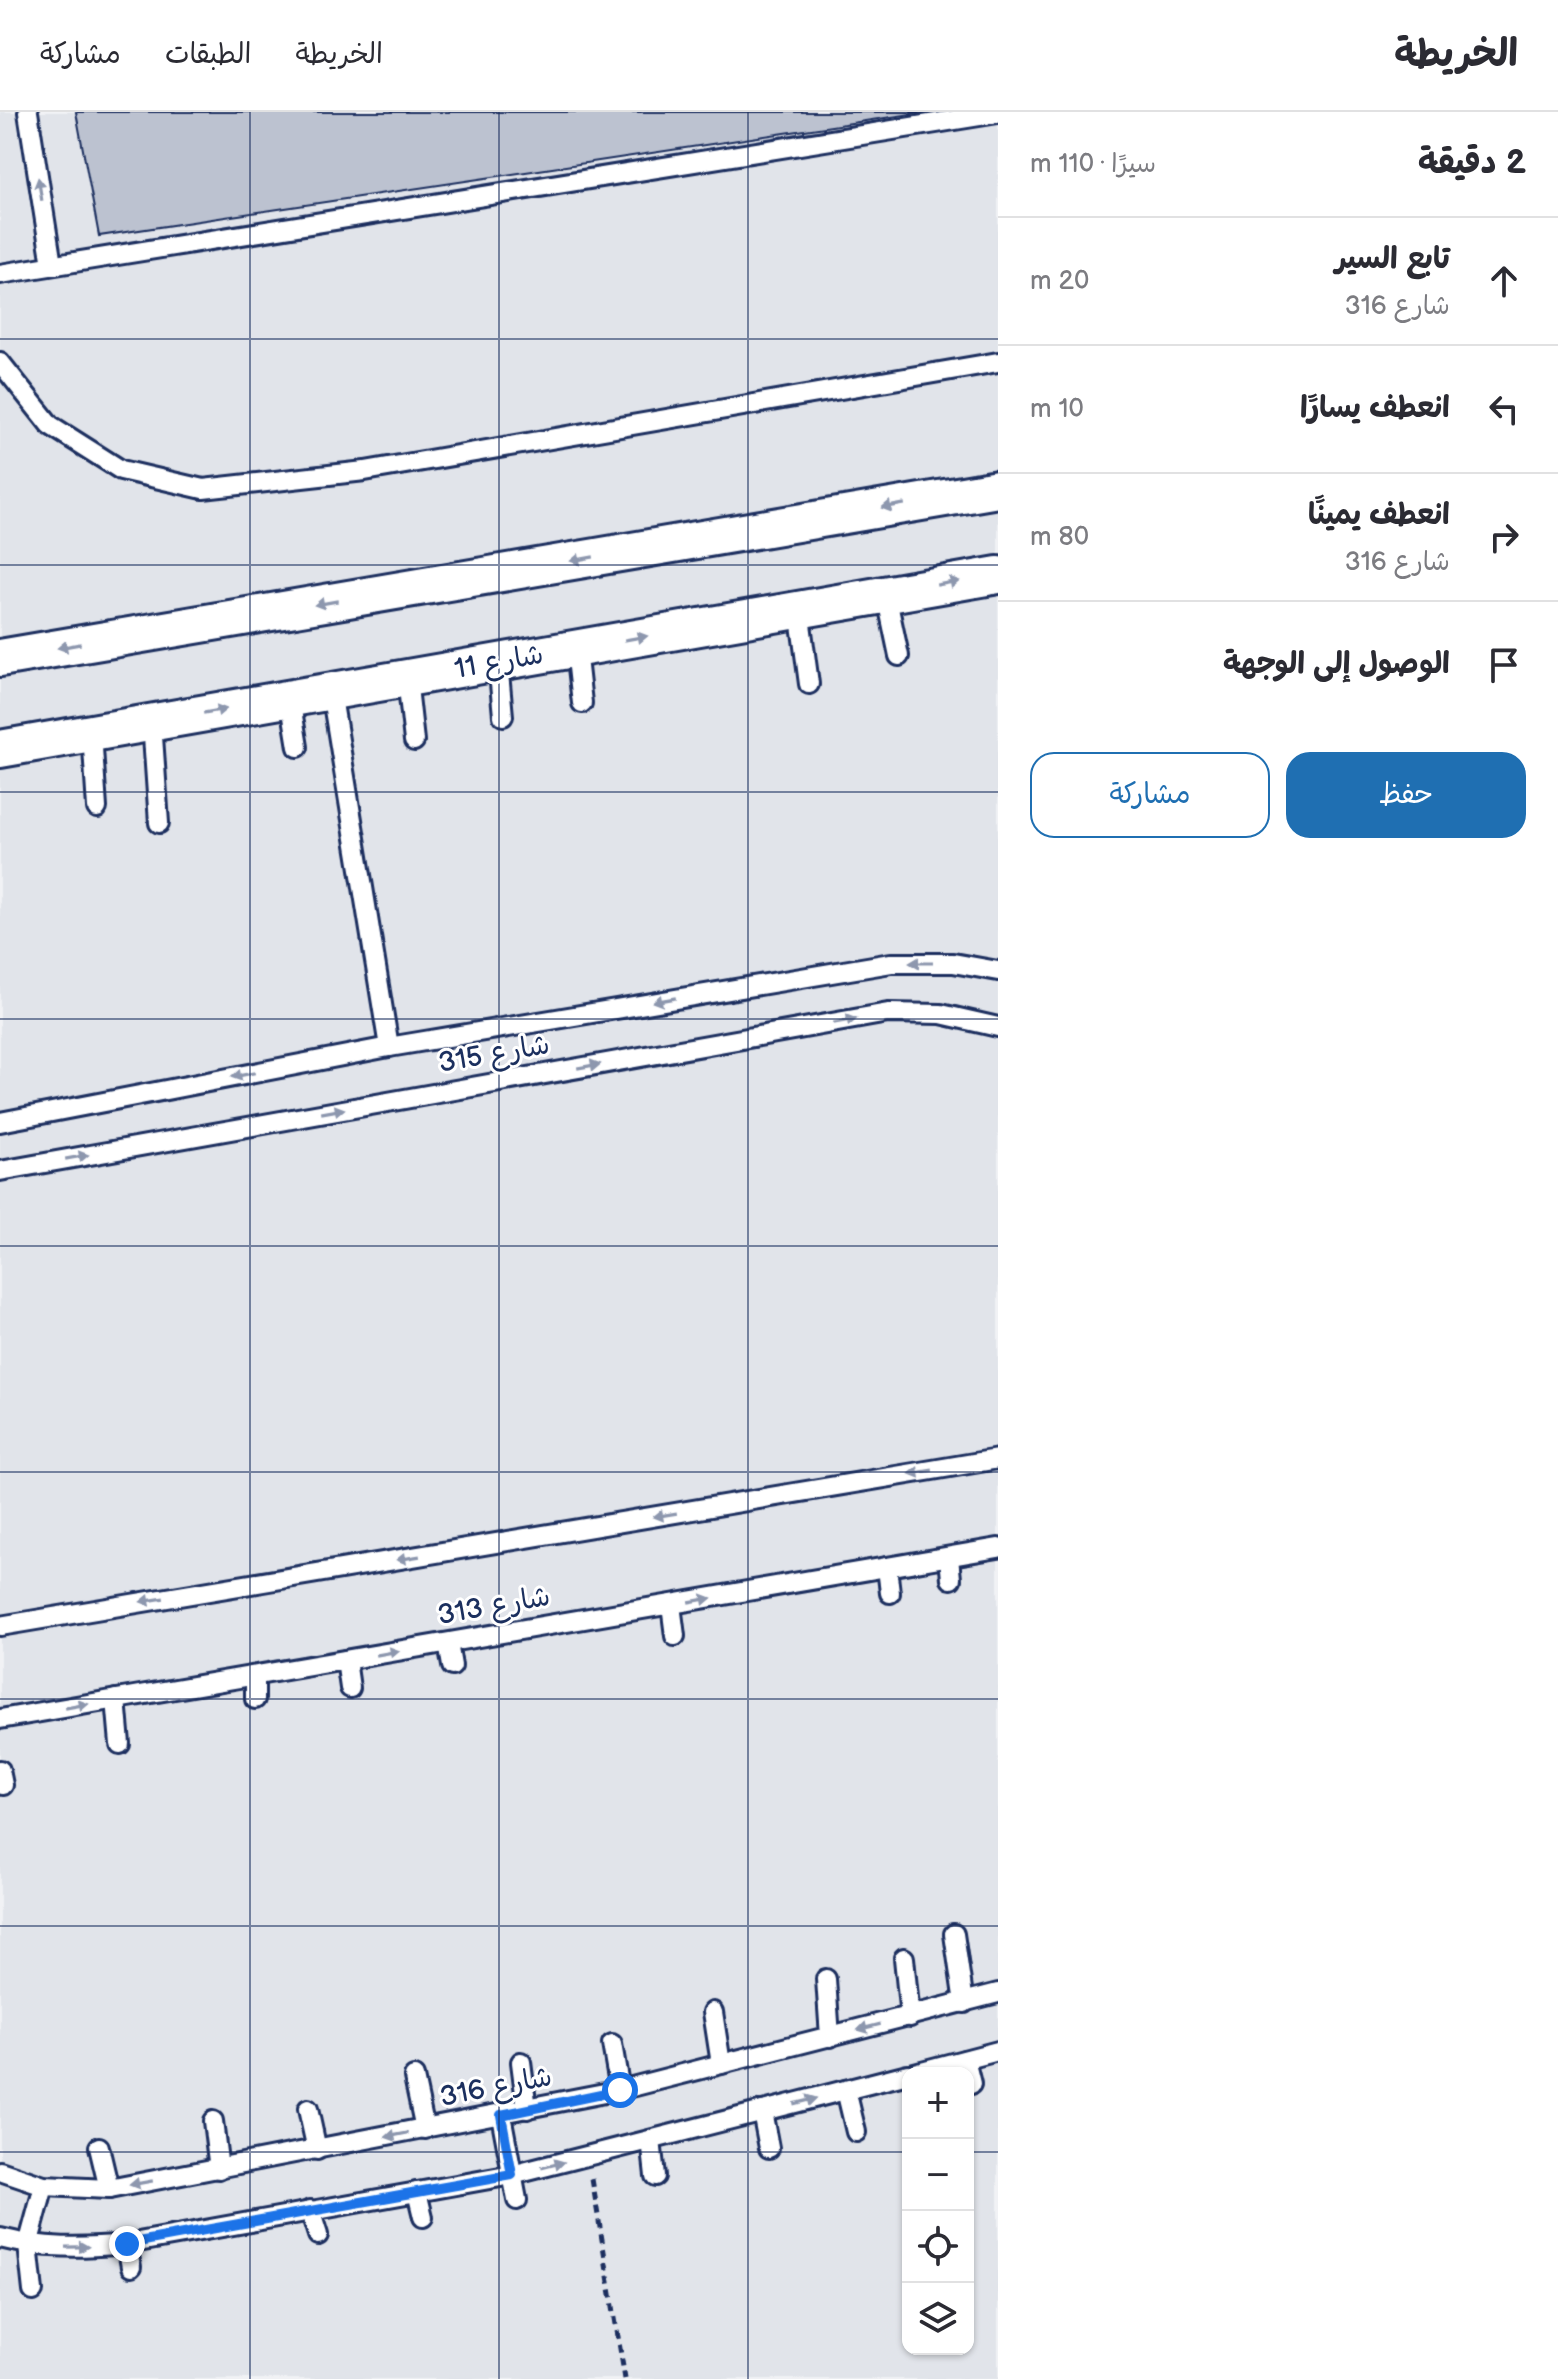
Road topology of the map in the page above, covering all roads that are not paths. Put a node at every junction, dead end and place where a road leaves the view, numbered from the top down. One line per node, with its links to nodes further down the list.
1 (28, 112): 3 (lane, one-way to 1)
2 (998, 113): 3 (lane)
3 (52, 265): 4 (lane)
4 (0, 274)
5 (0, 362): 6 (lane)
6 (998, 362)
7 (998, 489): 13 (street, one-way to 13)
8 (998, 575): 9 (street, شارع 11, one-way to 8)
9 (886, 594): 10 (street, شارع 11); 12 (lane)
10 (799, 609): 11 (street, شارع 11, one-way to 10); 16 (lane)
11 (576, 649): 14 (street, شارع 11); 19 (lane)
12 (899, 656)
13 (0, 658)
14 (498, 662): 15 (street, شارع 11); 20 (lane)
15 (407, 678): 17 (street, شارع 11); 23 (lane)
16 (809, 684)
17 (331, 691): 18 (street, شارع 11); 30 (lane)
18 (290, 698): 21 (street, شارع 11, one-way to 18); 24 (lane)
19 (582, 703)
20 (503, 716)
21 (152, 722): 22 (street, شارع 11); 27 (lane)
22 (92, 733): 25 (street, شارع 11); 26 (lane)
23 (414, 741)
24 (298, 747)
25 (0, 749)
26 (97, 808)
27 (159, 823)
28 (998, 971): 30 (lane, شارع 315, one-way to 30)
29 (998, 1027): 32 (lane, شارع 315, one-way to 29)
30 (389, 1047): 31 (lane, شارع 315, one-way to 31)
31 (0, 1122)
32 (0, 1171)
33 (998, 1459): 40 (lane, one-way to 40)
34 (998, 1548): 35 (lane, شارع 313)
35 (949, 1557): 36 (lane, شارع 313); 37 (lane)
36 (887, 1567): 38 (lane); 39 (lane, شارع 313, one-way to 36)
37 (951, 1579)
38 (890, 1593)
39 (671, 1605): 41 (lane); 42 (lane, شارع 313)
40 (0, 1626)
41 (675, 1636)
42 (448, 1643): 43 (lane, شارع 313, one-way to 42); 44 (lane)
43 (346, 1660): 45 (lane, شارع 313); 46 (lane)
44 (452, 1666)
45 (255, 1676): 47 (lane, شارع 313); 48 (lane)
46 (350, 1688)
47 (116, 1699): 49 (lane, شارع 313, one-way to 47); 50 (lane)
48 (255, 1699)
49 (0, 1719)
50 (120, 1744)
51 (954, 1934): 55 (lane)
52 (904, 1958): 57 (lane)
53 (826, 1979): 58 (lane)
54 (998, 1993): 55 (lane, شارع 316)
55 (964, 2003): 57 (lane, شارع 316)
56 (713, 2012): 63 (lane)
57 (910, 2017): 58 (lane, شارع 316, one-way to 58)
58 (830, 2037): 63 (lane, شارع 316)
59 (612, 2044): 68 (lane)
60 (998, 2051): 61 (lane)
61 (965, 2060): 64 (lane); 65 (lane)
62 (521, 2062): 71 (lane)
63 (721, 2064): 68 (lane, شارع 316)
64 (938, 2067)
65 (967, 2067)
66 (902, 2076): 69 (lane)
67 (414, 2077): 75 (lane)
68 (620, 2090): 71 (lane, شارع 316)
69 (846, 2090): 72 (lane, one-way to 69); 76 (lane)
70 (308, 2109): 80 (lane)
71 (527, 2109): 73 (lane, شارع 316)
72 (762, 2111): 77 (lane); 79 (lane)
73 (501, 2115): 75 (lane, شارع 316); 83 (lane)
74 (213, 2121): 81 (lane)
75 (425, 2129): 80 (lane, شارع 316, one-way to 80)
76 (856, 2132)
77 (651, 2140): 83 (lane, one-way to 77); 84 (lane)
78 (99, 2147): 86 (lane)
79 (769, 2148)
80 (317, 2150): 81 (lane, شارع 316)
81 (219, 2169): 86 (lane, شارع 316, one-way to 86)
82 (0, 2171): 85 (lane, شارع 316)
83 (512, 2175): 87 (lane); 88 (lane)
84 (655, 2176)
85 (44, 2186): 86 (lane, شارع 316); 94 (lane)
86 (109, 2189)
87 (417, 2192): 89 (lane); 90 (lane)
88 (517, 2200)
89 (310, 2210): 91 (lane); 93 (lane)
90 (423, 2217)
91 (318, 2235)
92 (0, 2238): 94 (lane)
93 (127, 2244): 94 (lane, one-way to 93); 95 (lane)
94 (28, 2245): 96 (lane)
95 (131, 2267)
96 (33, 2291)

